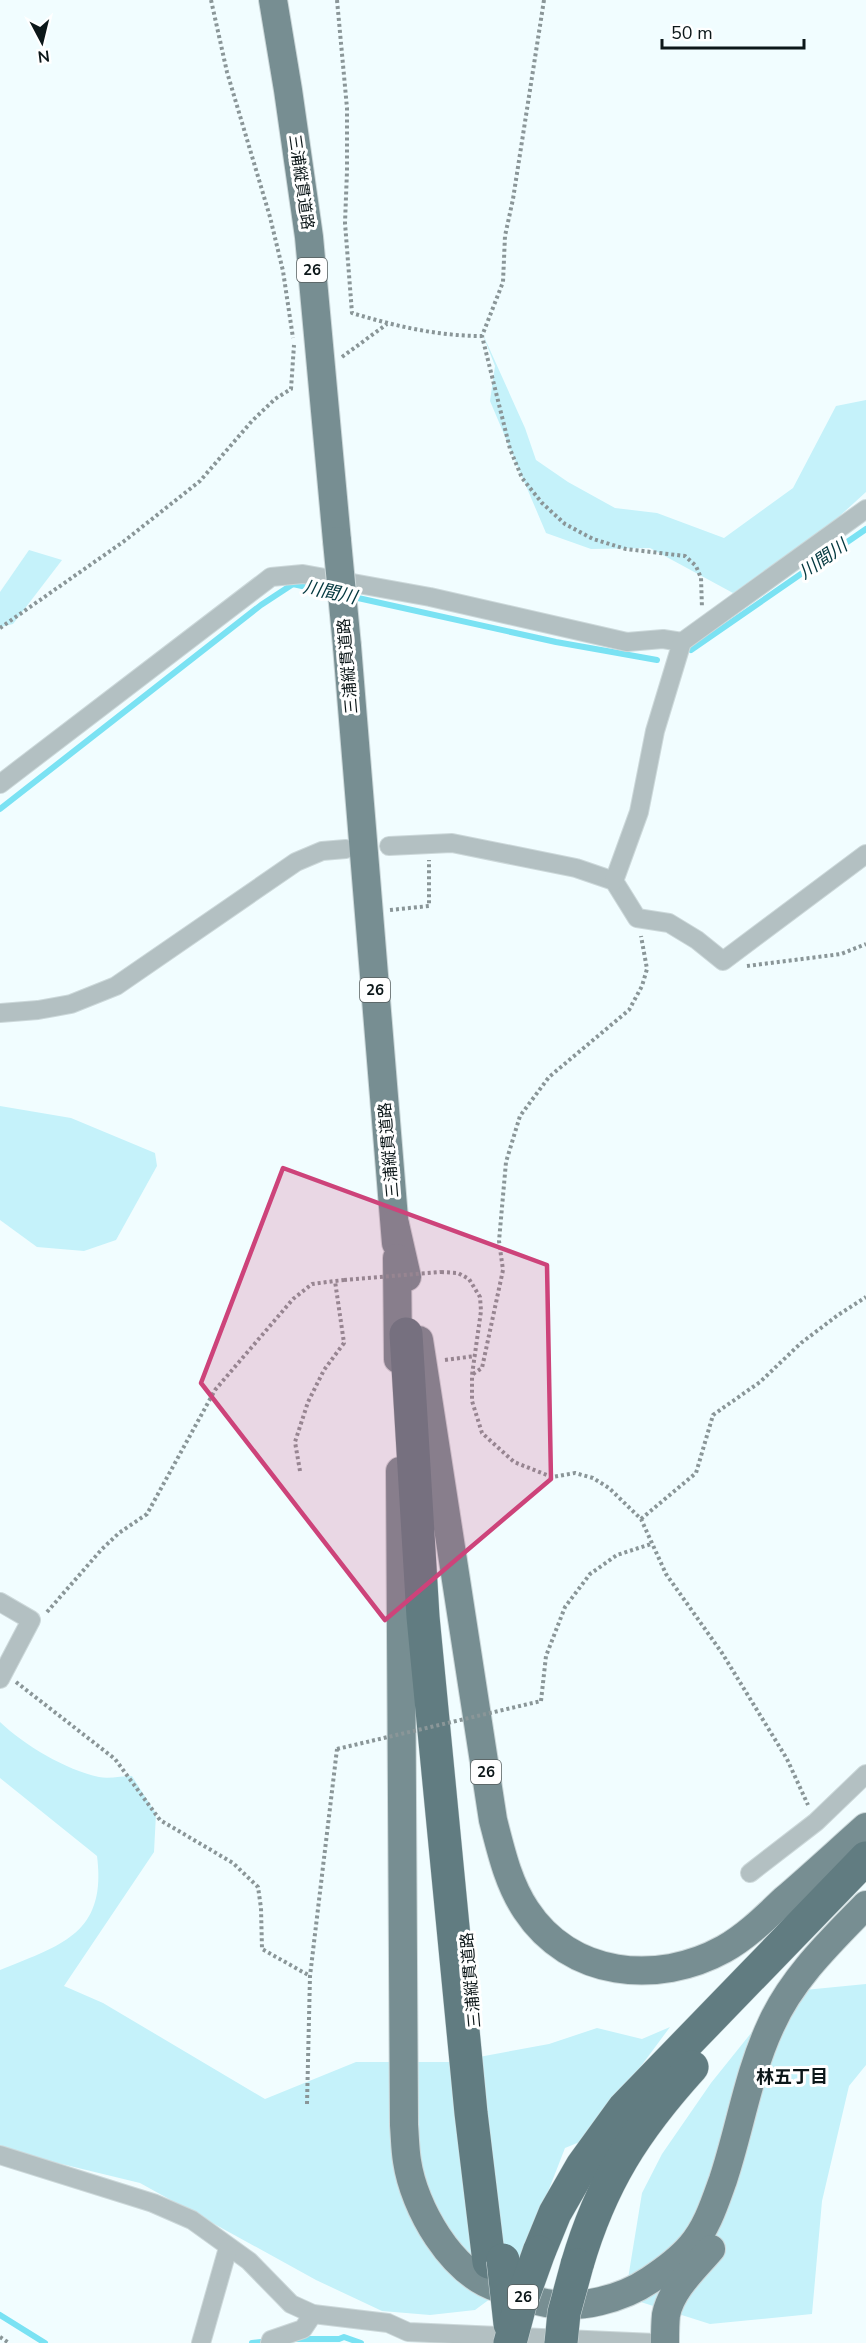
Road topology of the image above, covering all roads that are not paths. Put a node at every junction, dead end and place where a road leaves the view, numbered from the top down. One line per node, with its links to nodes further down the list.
1 (273, 0): 10 (main road, 三浦縦貫道路 / 26, bridge)
2 (866, 509): 3 (street)
3 (682, 642): 4 (street); 8 (street)
4 (0, 784)
5 (388, 846): 8 (street)
6 (346, 849): 9 (street)
7 (866, 854): 8 (street)
8 (614, 881)
9 (0, 1013)
10 (395, 1224): 11 (main road, 三浦縦貫道路 / 26); 16 (main road, 26)
11 (397, 1258): 12 (main road, 三浦縦貫道路 / 26); 21 (main road)
12 (406, 1334): 24 (highway, 三浦縦貫道路 / 26)
13 (0, 1602): 14 (street)
14 (2, 1676)
15 (866, 1773): 18 (street)
16 (866, 1827)
17 (866, 1858): 31 (highway, 26, bridge)
18 (750, 1873)
19 (866, 1891): 32 (highway, bridge)
20 (866, 1905): 21 (main road)
21 (733, 2149): 34 (main road)
22 (0, 2155): 23 (street)
23 (228, 2248): 25 (street); 28 (street)
24 (496, 2261): 30 (highway, 三浦縦貫道路 / 26); 31 (highway, 三浦縦貫道路 / 26, bridge)
25 (313, 2314): 26 (street); 29 (street)
26 (411, 2338): 27 (street)
27 (598, 2342): 33 (street)
28 (201, 2343)
29 (270, 2343)
30 (499, 2343)
31 (511, 2343)
32 (561, 2343)
33 (655, 2343)
34 (665, 2343)

